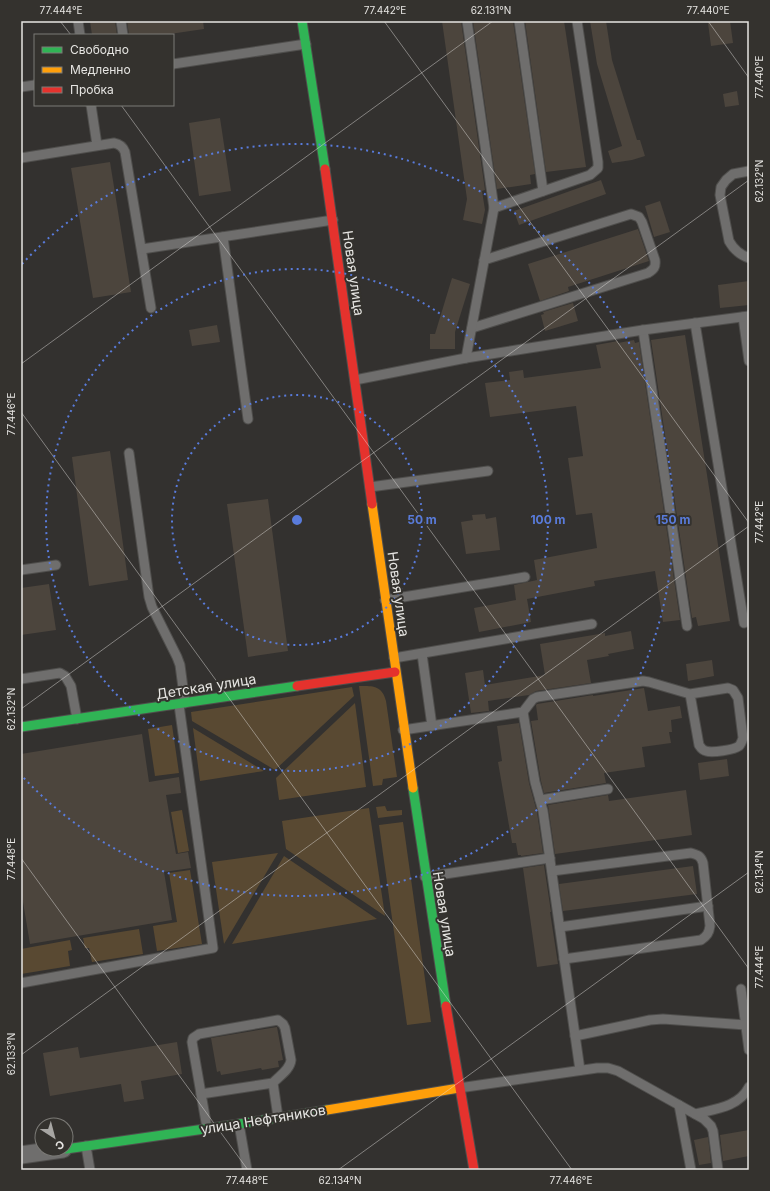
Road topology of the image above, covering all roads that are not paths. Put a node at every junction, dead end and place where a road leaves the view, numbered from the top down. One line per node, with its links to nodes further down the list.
1 (78, 21): 7 (lane)
2 (121, 21): 8 (lane)
3 (302, 21): 9 (street, Новая улица)
4 (467, 21): 18 (lane)
5 (519, 21): 17 (lane)
6 (577, 21): 17 (lane)
7 (80, 34)
8 (123, 34)
9 (306, 44): 10 (lane); 19 (street, Новая улица)
10 (174, 64)
11 (34, 85): 12 (lane)
12 (21, 87)
13 (91, 106): 14 (lane)
14 (97, 145): 15 (lane); 21 (lane)
15 (21, 158)
16 (749, 171): 22 (lane)
17 (543, 191): 18 (lane)
18 (494, 208): 23 (lane)
19 (333, 220): 20 (lane); 31 (street, Новая улица)
20 (223, 237): 21 (lane); 32 (lane)
21 (142, 249): 24 (lane)
22 (749, 258)
23 (484, 260): 27 (lane); 27 (lane)
24 (151, 308)
25 (746, 317): 26 (lane); 30 (lane)
26 (695, 323): 28 (lane); 41 (lane)
27 (472, 328): 29 (lane)
28 (643, 330): 29 (lane); 42 (lane)
29 (466, 358): 31 (lane)
30 (749, 361)
31 (355, 380): 35 (street, Новая улица)
32 (248, 419)
33 (129, 453): 48 (lane)
34 (488, 471): 35 (lane)
35 (370, 487): 39 (street, Новая улица)
36 (56, 565): 37 (lane)
37 (21, 570)
38 (525, 577): 39 (lane)
39 (385, 600): 44 (street, Новая улица)
40 (592, 624): 43 (lane)
41 (744, 624)
42 (687, 626)
43 (422, 654): 44 (lane); 51 (lane)
44 (394, 658): 45 (street, Новая улица)
45 (395, 672): 48 (street, Детская улица); 53 (street, Новая улица)
46 (21, 679): 50 (lane)
47 (690, 694): 47 (lane); 49 (lane)
48 (182, 704): 50 (street, Детская улица); 62 (lane)
49 (523, 712): 51 (lane); 55 (lane)
50 (77, 720): 52 (street, Детская улица)
51 (432, 726): 53 (lane)
52 (21, 728)
53 (403, 730): 58 (street, Новая улица)
54 (608, 789): 55 (lane)
55 (540, 800): 56 (lane)
56 (550, 858): 57 (lane); 58 (lane)
57 (552, 871): 59 (lane); 60 (lane)
58 (425, 877): 70 (street, Новая улица)
59 (708, 906): 60 (lane); 61 (lane)
60 (560, 927): 61 (lane)
61 (564, 960): 65 (lane)
62 (21, 983)
63 (741, 989): 64 (lane)
64 (746, 1025): 65 (lane); 66 (lane)
65 (575, 1036): 67 (lane)
66 (749, 1050)
67 (580, 1070): 70 (lane); 72 (lane)
68 (273, 1082): 71 (lane); 71 (lane); 74 (lane)
69 (749, 1087): 73 (lane)
70 (459, 1088): 74 (street, улица Нефтяников); 83 (street, Новая улица)
71 (201, 1094): 76 (lane)
72 (679, 1105): 73 (lane); 84 (lane)
73 (695, 1114): 85 (lane)
74 (278, 1117): 75 (street, улица Нефтяников)
75 (239, 1124): 76 (street, улица Нефтяников); 82 (lane)
76 (207, 1128): 77 (street, улица Нефтяников)
77 (86, 1146): 78 (street, улица Нефтяников); 81 (lane)
78 (74, 1147)
79 (34, 1153): 80 (street)
80 (21, 1155)
81 (90, 1170)
82 (247, 1170)
83 (474, 1170)
84 (691, 1170)
85 (718, 1170)

